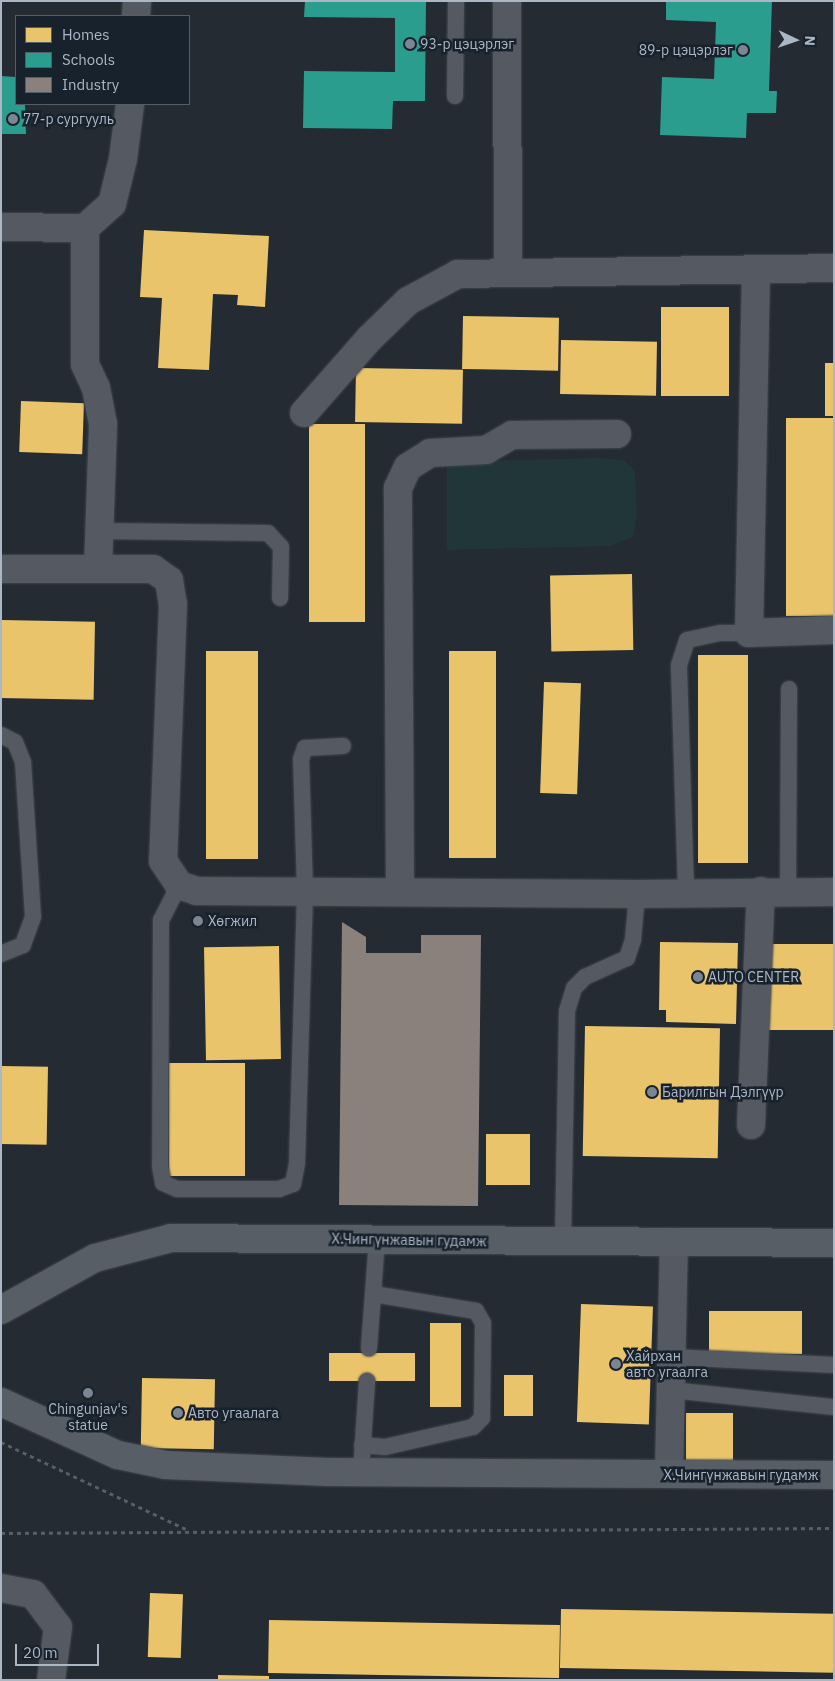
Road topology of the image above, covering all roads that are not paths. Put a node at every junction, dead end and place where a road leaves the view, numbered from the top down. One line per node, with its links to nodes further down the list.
1 (137, 1): 4 (street)
2 (456, 1): 5 (lane)
3 (507, 1): 11 (street)
4 (136, 15)
5 (455, 96)
6 (130, 105): 8 (street)
7 (1, 227): 8 (street)
8 (86, 228): 14 (street)
9 (756, 268): 10 (street); 11 (street); 19 (street)
10 (834, 268)
11 (508, 271): 12 (street)
12 (304, 413)
13 (617, 434): 25 (street)
14 (101, 530): 16 (street); 17 (lane)
15 (1, 569): 16 (street)
16 (98, 569): 23 (street)
17 (280, 598)
18 (834, 630): 19 (street)
19 (749, 633): 26 (lane)
20 (789, 689): 27 (lane)
21 (1, 735): 30 (lane)
22 (342, 746): 24 (lane)
23 (180, 885): 24 (street); 24 (lane)
24 (305, 891): 25 (street)
25 (400, 891): 29 (street)
26 (686, 891): 27 (street); 29 (street)
27 (775, 891): 28 (street); 31 (street)
28 (834, 892)
29 (638, 894): 33 (lane)
30 (1, 954)
31 (750, 1125)
32 (377, 1240): 33 (main road, Х.Чингүнжавын гудамж); 36 (lane); 37 (main road, Х.Чингүнжавын гудамж)
33 (563, 1241): 34 (main road, Х.Чингүнжавын гудамж)
34 (674, 1242): 35 (main road, Х.Чингүнжавын гудамж); 39 (street)
35 (834, 1243)
36 (373, 1294): 38 (lane); 45 (lane)
37 (1, 1310)
38 (369, 1348)
39 (672, 1357): 40 (lane); 42 (street)
40 (834, 1365)
41 (367, 1380): 45 (lane)
42 (671, 1390): 44 (lane); 46 (street)
43 (1, 1402): 45 (main road, Х.Чингүнжавын гудамж)
44 (834, 1407)
45 (362, 1458): 46 (main road, Х.Чингүнжавын гудамж)
46 (669, 1474): 47 (main road, Х.Чингүнжавын гудамж)
47 (834, 1475)
48 (1, 1588): 49 (street)
49 (51, 1680)

